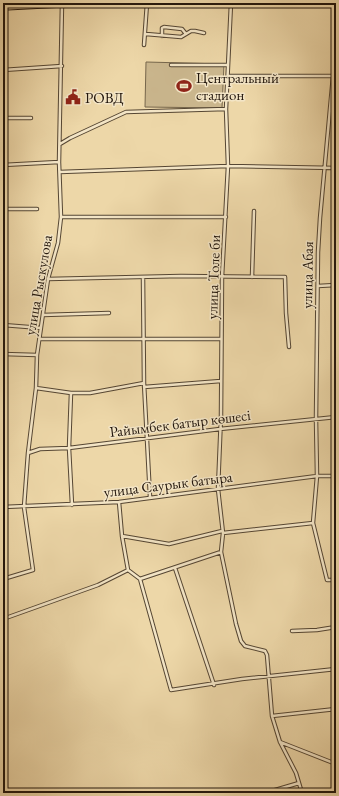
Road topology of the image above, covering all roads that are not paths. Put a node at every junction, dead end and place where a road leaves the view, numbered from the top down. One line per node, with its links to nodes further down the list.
1 (100, 3): 4 (main road)
2 (147, 3): 7 (street)
3 (231, 3): 12 (street, улица Толе би)
4 (62, 4): 5 (main road); 13 (street, улица Рыскулова)
5 (3, 8)
6 (204, 33): 8 (street)
7 (146, 34): 9 (street); 10 (street)
8 (186, 34): 9 (street); 9 (street)
9 (162, 36)
10 (144, 45)
11 (171, 64): 12 (street)
12 (228, 65): 15 (street, улица Толе би)
13 (62, 66): 14 (street); 20 (street, улица Рыскулова)
14 (3, 70)
15 (228, 76): 16 (street); 17 (street, улица Толе би)
16 (335, 76): 24 (street, улица Абая)
17 (226, 109): 20 (street); 23 (street, улица Толе би)
18 (3, 118): 19 (street)
19 (31, 118)
20 (60, 145): 21 (street, улица Рыскулова)
21 (59, 162): 22 (street); 26 (street, улица Рыскулова)
22 (3, 165)
23 (228, 166): 24 (street); 26 (street); 31 (street, улица Толе би)
24 (325, 168): 25 (street); 37 (street, улица Абая)
25 (336, 168)
26 (60, 172): 30 (street, улица Рыскулова)
27 (3, 209): 28 (street)
28 (37, 209)
29 (254, 211): 33 (street)
30 (61, 217): 31 (street); 35 (street, улица Рыскулова)
31 (226, 217): 32 (street, улица Толе би)
32 (222, 277): 33 (street); 34 (street); 44 (street, улица Толе би)
33 (252, 277): 45 (street)
34 (144, 278): 35 (street); 43 (street)
35 (48, 280): 39 (street, улица Рыскулова)
36 (336, 285): 37 (street)
37 (318, 286): 54 (street, улица Абая)
38 (109, 313): 39 (street)
39 (43, 315): 41 (street, улица Рыскулова)
40 (3, 326): 41 (street)
41 (41, 328): 42 (street, улица Рыскулова)
42 (40, 339): 43 (street); 47 (street, улица Рыскулова)
43 (144, 339): 44 (street); 49 (street)
44 (221, 339): 48 (street, улица Толе би)
45 (289, 347)
46 (3, 354): 47 (street)
47 (37, 355): 51 (street, улица Рыскулова)
48 (221, 381): 50 (street); 55 (street, улица Толе би)
49 (144, 383): 50 (street); 52 (street)
50 (144, 387): 56 (street)
51 (36, 388): 52 (street); 58 (street, улица Рыскулова)
52 (71, 393): 57 (street)
53 (336, 417): 54 (street, Райымбек батыр көшесі)
54 (316, 419): 55 (street, Райымбек батыр көшесі); 59 (street, улица Абая)
55 (220, 429): 56 (street, Райымбек батыр көшесі); 61 (street, улица Толе би)
56 (147, 438): 57 (street, Райымбек батыр көшесі); 62 (street)
57 (69, 448): 58 (street, Райымбек батыр көшесі); 64 (street)
58 (28, 453): 66 (street, улица Рыскулова)
59 (316, 476): 60 (street, улица Саурык батыра); 61 (street, улица Саурык батыра); 67 (street, улица Абая)
60 (336, 476)
61 (218, 489): 62 (street, улица Саурык батыра); 68 (street, улица Толе би)
62 (150, 497): 63 (street, улица Саурык батыра)
63 (119, 502): 64 (street, улица Саурык батыра); 69 (street)
64 (72, 505): 66 (street, улица Саурык батыра)
65 (3, 507): 66 (street, улица Саурык батыра)
66 (24, 507): 73 (street, улица Рыскулова)
67 (313, 523): 68 (street); 75 (street, улица Абая)
68 (223, 532): 69 (street); 70 (street, улица Толе би)
69 (122, 536): 72 (street)
70 (221, 552): 71 (street); 80 (street, улица Толе би)
71 (175, 568): 74 (street); 81 (street)
72 (128, 570): 74 (street); 76 (street)
73 (3, 579)
74 (140, 580): 81 (street)
75 (336, 580)
76 (3, 619)
77 (336, 627): 78 (street)
78 (292, 631)
79 (336, 669): 80 (street)
80 (268, 677): 81 (street); 83 (street)
81 (214, 685)
82 (336, 709): 83 (street)
83 (272, 716): 84 (street)
84 (280, 742): 85 (street); 86 (street)
85 (336, 764)
86 (299, 783): 87 (street); 88 (street)
87 (265, 793)
88 (302, 793)

